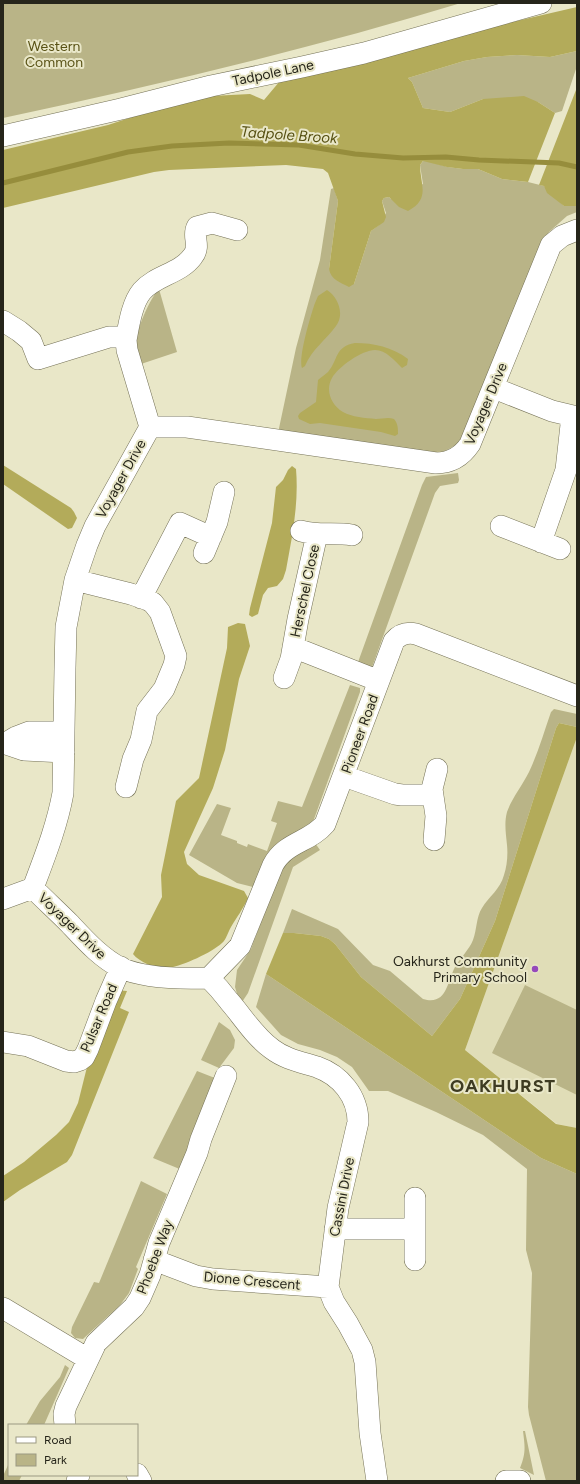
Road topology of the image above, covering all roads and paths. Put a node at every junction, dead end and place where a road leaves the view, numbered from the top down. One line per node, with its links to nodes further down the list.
1 (541, 3): 2 (street, Tadpole Lane)
2 (3, 136)
3 (237, 230): 6 (street)
4 (577, 230): 7 (street, Voyager Drive)
5 (3, 321): 6 (street)
6 (126, 340): 9 (street)
7 (494, 388): 8 (street); 9 (street, Voyager Drive)
8 (574, 417): 11 (street)
9 (150, 427): 13 (street, Voyager Drive)
10 (224, 492): 14 (street)
11 (501, 526)
12 (352, 535): 15 (street, Herschel Close)
13 (76, 580): 14 (street); 19 (street, Voyager Drive)
14 (141, 598): 23 (street)
15 (293, 647): 16 (street, Herschel Close); 17 (street, Herschel Close)
16 (284, 678)
17 (379, 681): 18 (street, Pioneer Road); 22 (street, Pioneer Road)
18 (577, 696)
19 (64, 742): 20 (street); 26 (street, Voyager Drive)
20 (5, 743)
21 (437, 769): 24 (street)
22 (344, 776): 24 (street); 29 (street, Pioneer Road)
23 (126, 787)
24 (432, 795): 25 (street)
25 (434, 840)
26 (33, 888): 27 (street); 28 (street, Voyager Drive)
27 (3, 899)
28 (120, 967): 29 (street, Voyager Drive); 30 (street, Pulsar Road)
29 (209, 978): 33 (street, Cassini Drive)
30 (3, 1042)
31 (226, 1076): 35 (street, Phoebe Way)
32 (414, 1198): 34 (street)
33 (335, 1229): 34 (street); 37 (street, Cassini Drive)
34 (415, 1229): 36 (street)
35 (154, 1260): 37 (street, Dione Crescent); 39 (street, Phoebe Way)
36 (415, 1260)
37 (328, 1287): 41 (street)
38 (3, 1308): 39 (street)
39 (88, 1359): 40 (street, Phoebe Way)
40 (65, 1424)
41 (376, 1481)
42 (506, 1481): 43 (street)
43 (520, 1481)

